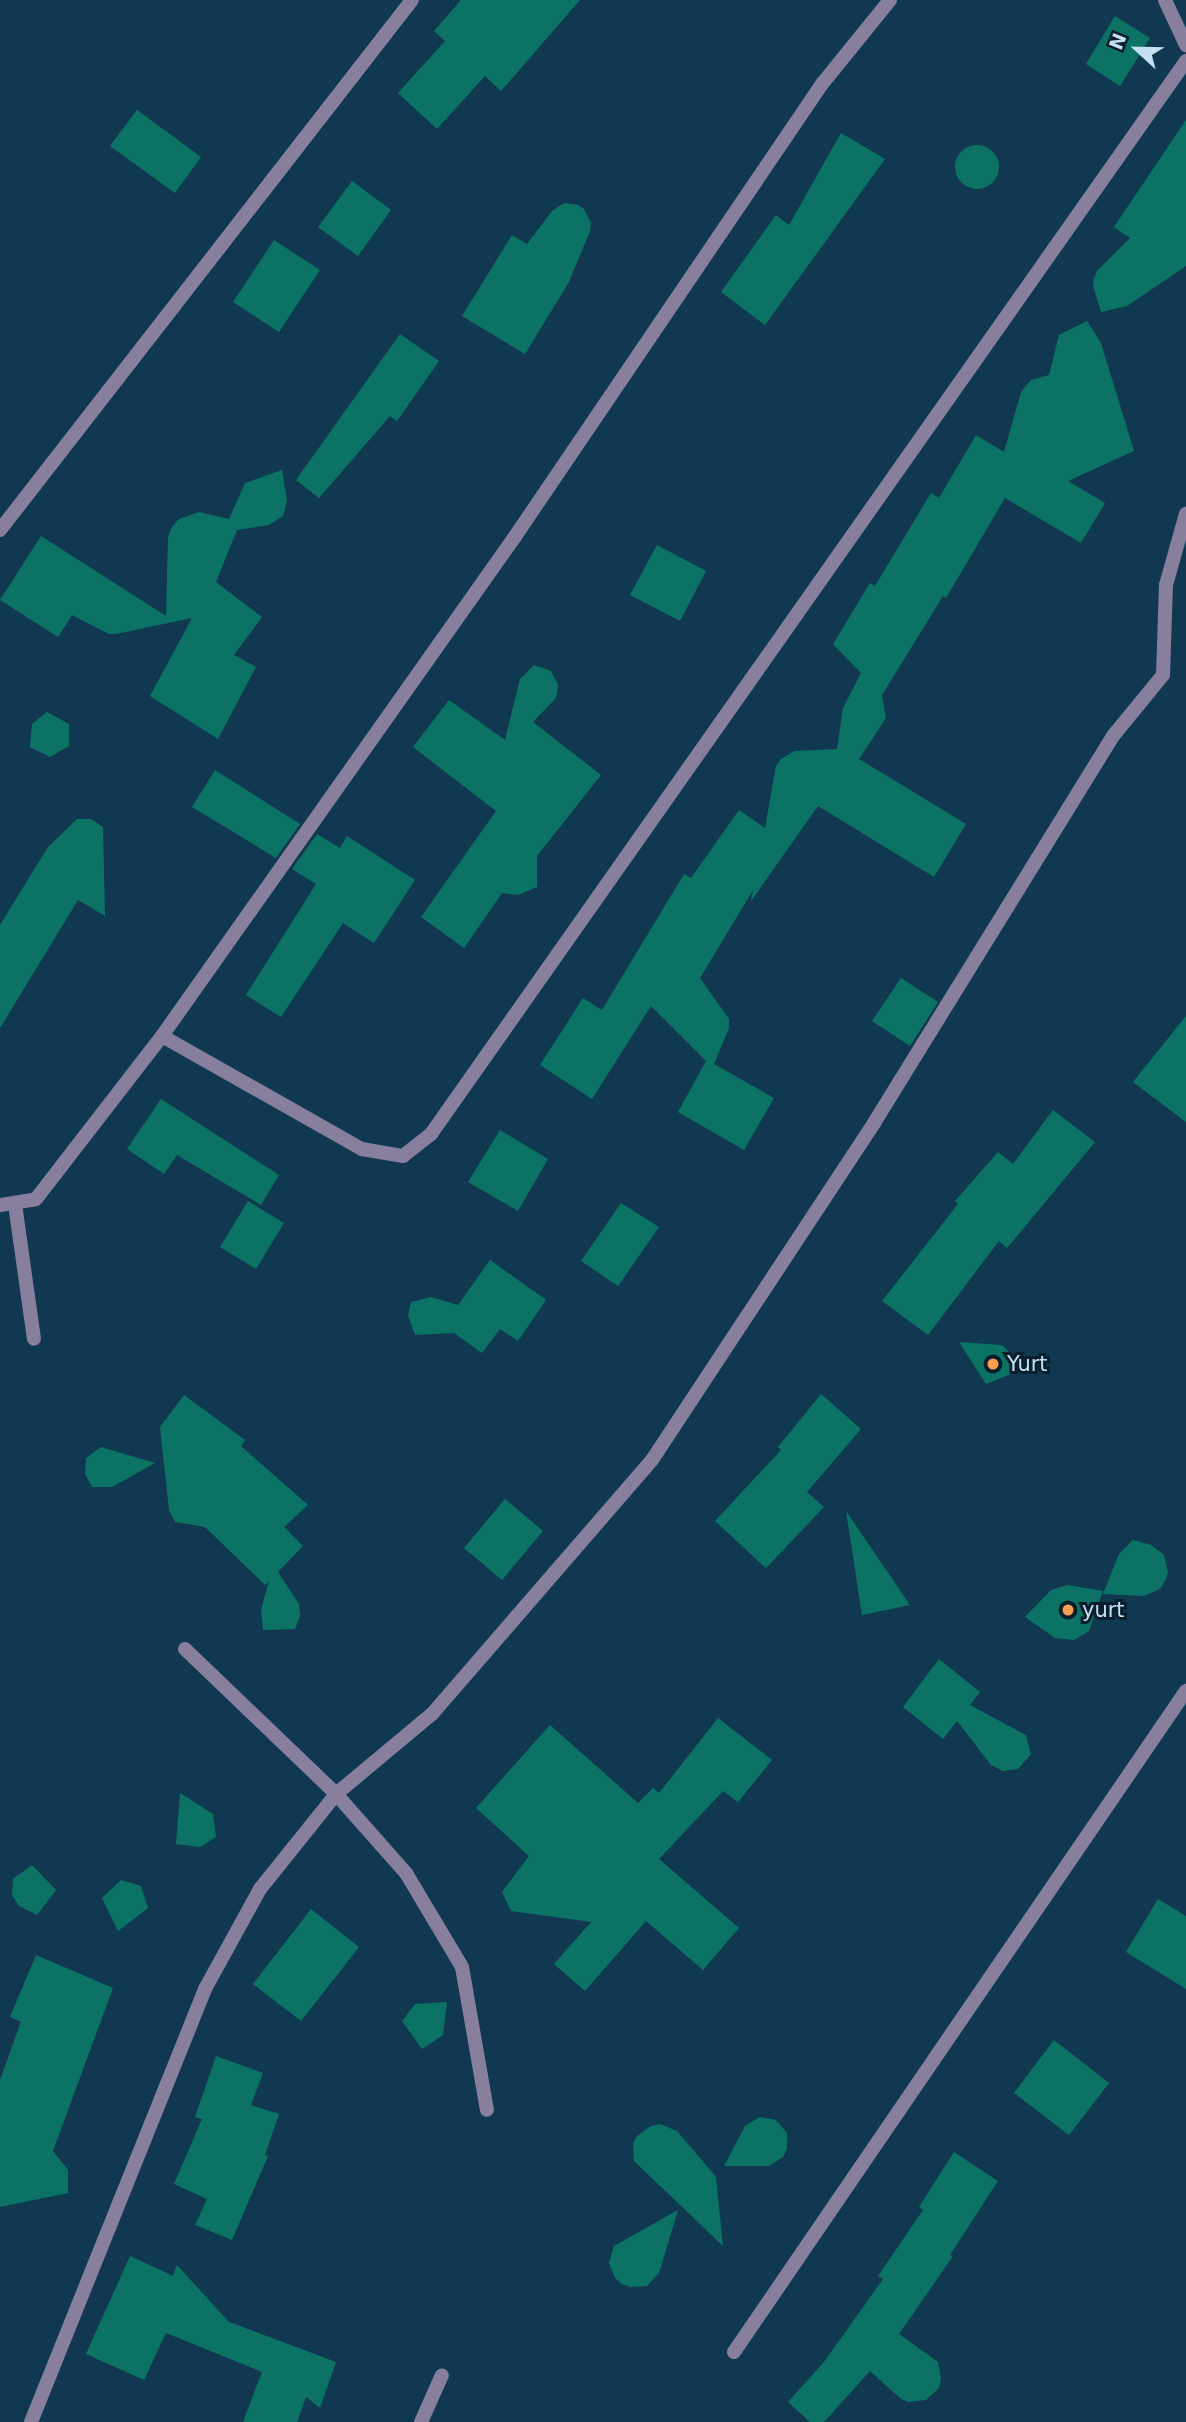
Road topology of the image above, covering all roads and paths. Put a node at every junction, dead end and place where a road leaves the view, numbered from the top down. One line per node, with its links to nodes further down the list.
1 (412, 0): 7 (street)
2 (890, 0): 8 (street)
3 (1165, 0): 4 (street)
4 (1186, 45)
5 (1186, 61): 8 (street)
6 (1186, 514): 13 (street)
7 (0, 530)
8 (162, 1036): 9 (street)
9 (8, 1204): 10 (street)
10 (34, 1339)
11 (184, 1649): 13 (street)
12 (1186, 1691): 15 (street)
13 (335, 1794): 14 (street); 17 (street)
14 (486, 2110)
15 (734, 2352)
16 (442, 2375): 18 (street)
17 (31, 2422)
18 (421, 2422)

